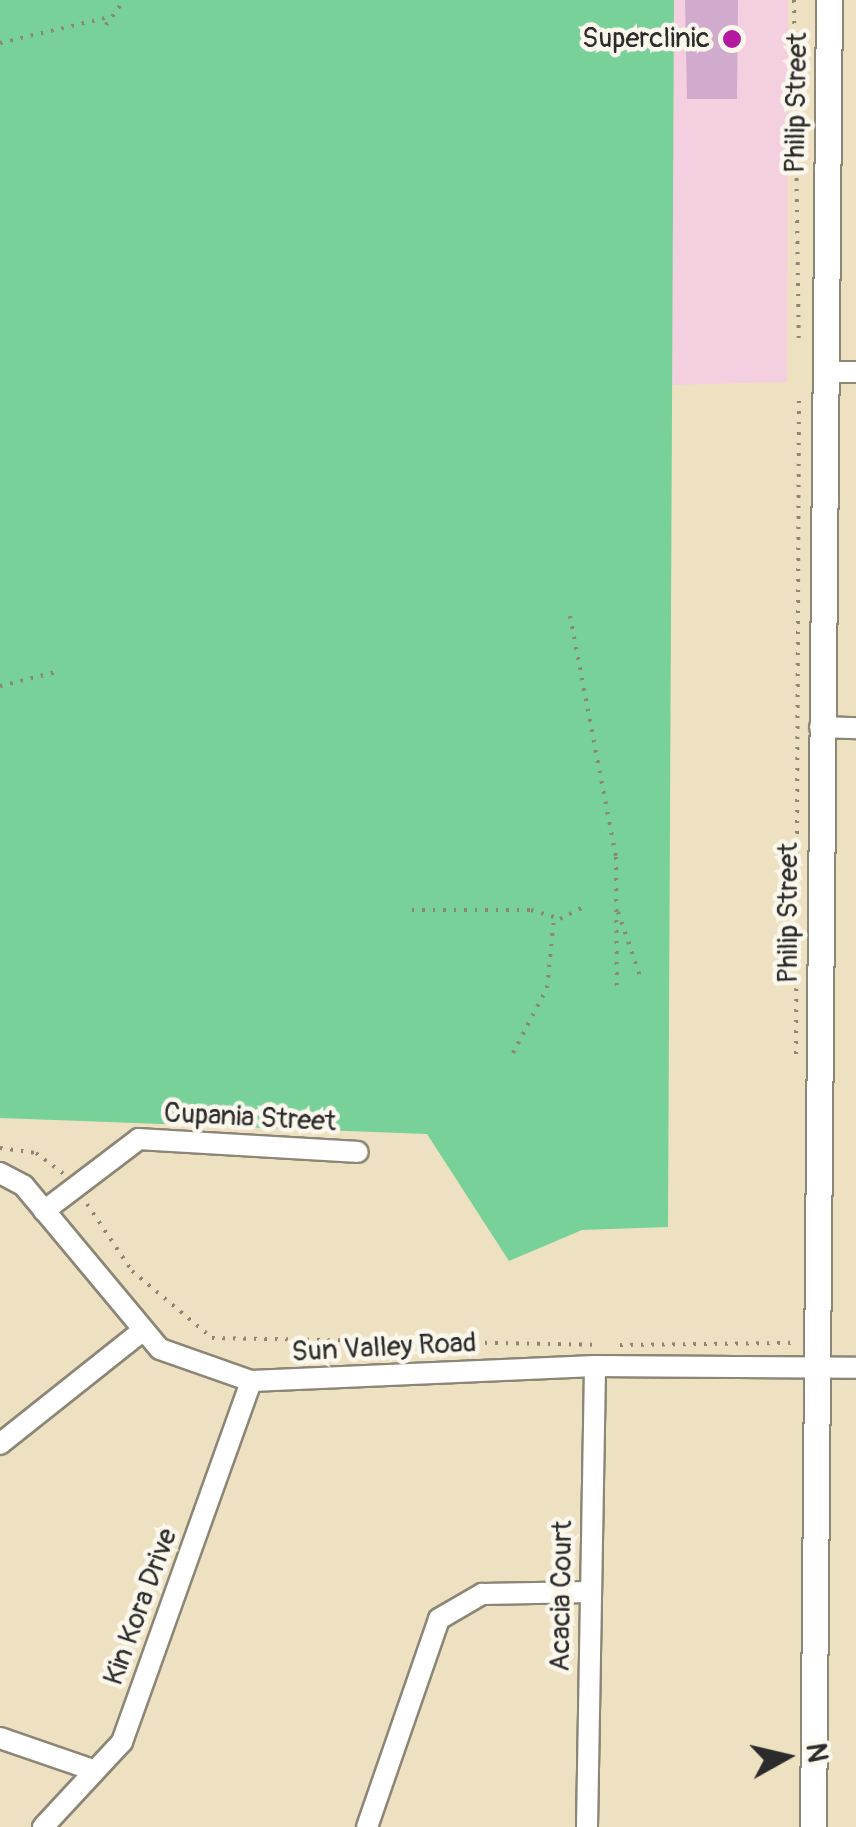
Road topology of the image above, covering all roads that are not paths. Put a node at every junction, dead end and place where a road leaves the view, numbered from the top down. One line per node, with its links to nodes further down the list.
1 (828, 0): 2 (main road, Philip Street)
2 (824, 372): 3 (street); 4 (main road, Philip Street)
3 (856, 372)
4 (820, 727): 5 (street); 11 (main road, Philip Street)
5 (856, 728)
6 (358, 1152): 8 (street, Cupania Street)
7 (0, 1173): 8 (street, Sun Valley Road)
8 (44, 1211): 9 (street, Sun Valley Road)
9 (142, 1331): 13 (street, Sun Valley Road); 14 (street)
10 (595, 1366): 11 (street, Sun Valley Road); 13 (street, Sun Valley Road); 15 (street, Acacia Court)
11 (817, 1368): 12 (street, Sun Valley Road); 21 (main road, Philip Street)
12 (856, 1368)
13 (251, 1381): 17 (street, Kin Kora Drive)
14 (0, 1444)
15 (589, 1592): 19 (street); 20 (street, Acacia Court)
16 (0, 1738): 17 (street)
17 (93, 1770): 18 (street, Kin Kora Drive)
18 (43, 1827)
19 (367, 1827)
20 (587, 1827)
21 (813, 1827)

